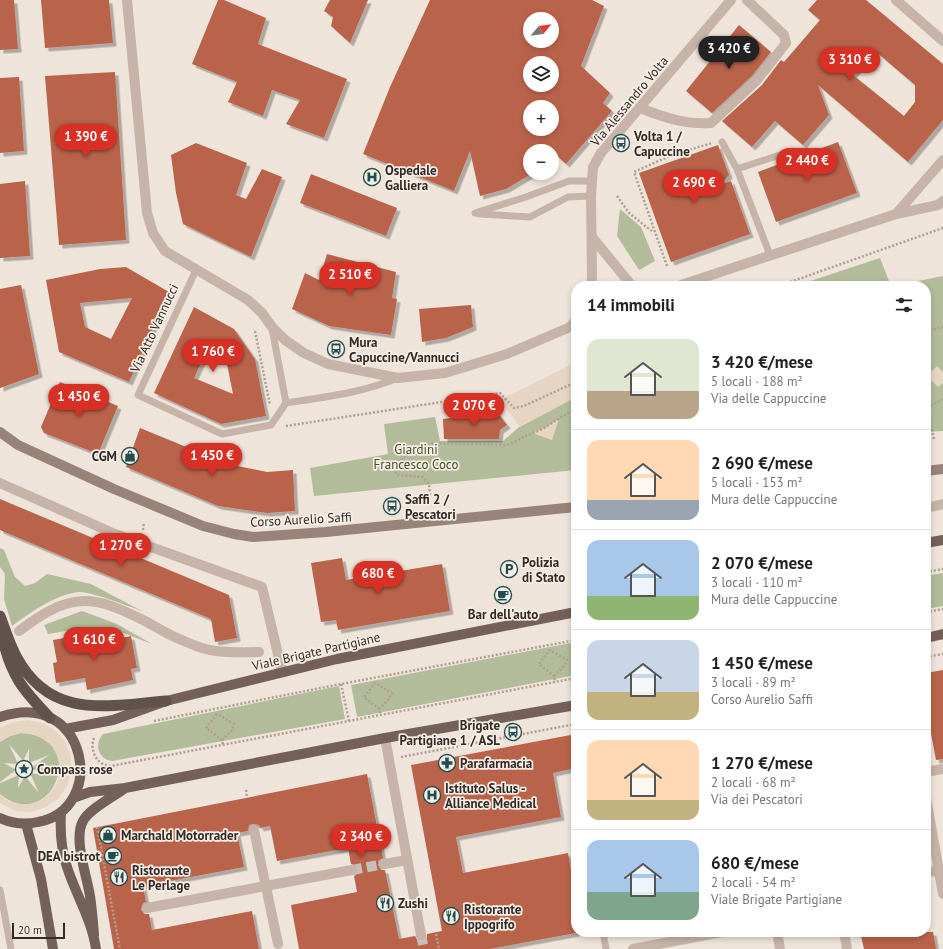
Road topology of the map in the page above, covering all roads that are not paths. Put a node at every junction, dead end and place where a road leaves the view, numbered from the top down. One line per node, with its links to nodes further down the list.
1 (127, 0): 17 (street)
2 (731, 0): 6 (street, Via Alessandro Volta)
3 (747, 0): 6 (street)
4 (896, 0): 5 (street)
5 (943, 41)
6 (640, 108): 11 (street, Via Alessandro Volta)
7 (722, 142): 10 (lane)
8 (792, 151): 10 (lane)
9 (943, 160): 14 (street)
10 (737, 169): 16 (lane)
11 (592, 181): 12 (street, Via Alessandro Volta); 12 (lane)
12 (591, 196): 15 (street, Via Alessandro Volta)
13 (943, 201): 14 (street)
14 (896, 214): 16 (street)
15 (592, 237): 18 (street, Via Alessandro Volta); 19 (street)
16 (770, 255): 20 (street)
17 (196, 270): 22 (street); 24 (lane, Via Atto Vannucci)
18 (591, 281)
19 (628, 281)
20 (693, 281)
21 (571, 325): 23 (street)
22 (272, 328): 23 (street); 24 (lane)
23 (398, 378): 24 (lane)
24 (286, 403)
25 (0, 432): 31 (main road, Corso Aurelio Saffi)
26 (943, 469): 27 (main road)
27 (931, 470)
28 (0, 483): 41 (street)
29 (943, 504): 30 (street)
30 (931, 507)
31 (571, 508)
32 (943, 540): 33 (main road)
33 (931, 543)
34 (571, 613): 41 (main road, Viale Brigate Partigiane)
35 (0, 616): 42 (highway)
36 (0, 622): 45 (highway)
37 (19, 630): 40 (street)
38 (943, 634): 39 (main road)
39 (931, 637)
40 (259, 652)
41 (282, 671): 42 (main road, Viale Brigate Partigiane)
42 (166, 701): 46 (main road, Viale Brigate Partigiane)
43 (571, 705): 47 (main road)
44 (0, 717): 45 (main road)
45 (50, 718): 46 (main road)
46 (65, 729): 51 (main road)
47 (385, 738): 50 (main road); 57 (street)
48 (943, 768): 49 (street)
49 (931, 771)
50 (125, 788): 51 (main road); 66 (main road)
51 (73, 798): 52 (main road)
52 (61, 812): 55 (main road); 66 (main road)
53 (0, 818): 55 (main road)
54 (931, 822): 59 (street)
55 (26, 824): 74 (main road)
56 (254, 830): 62 (street)
57 (407, 860): 58 (street); 67 (street)
58 (384, 864)
59 (941, 869): 61 (street); 64 (street)
60 (352, 870): 62 (street)
61 (931, 872)
62 (266, 886): 65 (street); 72 (street)
63 (0, 890): 73 (lane)
64 (943, 894)
65 (147, 908)
66 (94, 935): 75 (main road)
67 (421, 935)
68 (604, 937): 76 (lane)
69 (696, 937): 77 (street)
70 (777, 937): 78 (street)
71 (845, 937): 79 (street)
72 (278, 944)
73 (11, 949)
74 (53, 949)
75 (96, 949)
76 (606, 949)
77 (633, 949)
78 (780, 949)
79 (847, 949)

